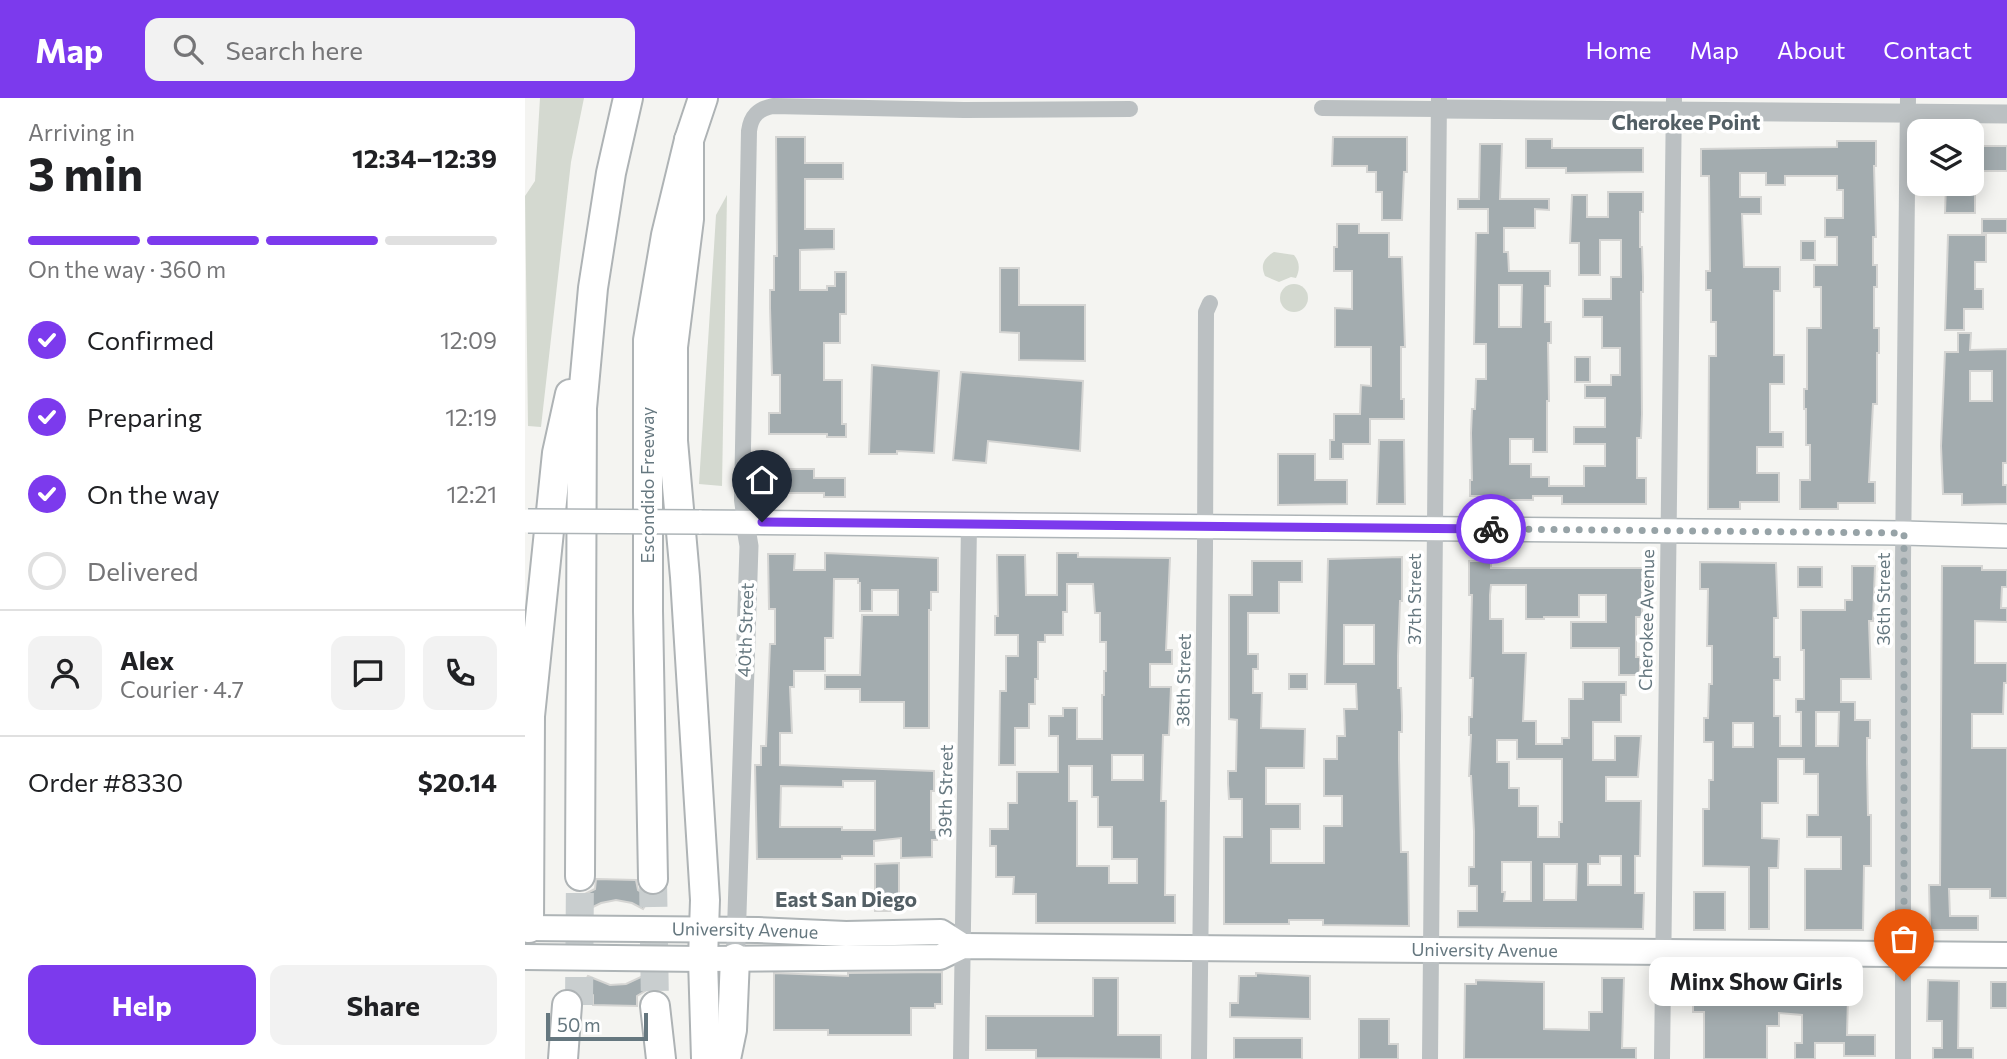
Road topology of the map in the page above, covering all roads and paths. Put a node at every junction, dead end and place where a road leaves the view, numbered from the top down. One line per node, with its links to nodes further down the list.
1 (628, 98): 10 (highway)
2 (703, 98): 9 (highway, Escondido Freeway)
3 (1439, 104): 4 (street); 6 (street); 16 (street, 37th Street)
4 (1673, 105): 5 (street); 17 (street, Cherokee Avenue)
5 (1908, 106): 8 (street); 18 (street, 36th Street)
6 (1322, 108)
7 (1130, 109): 13 (street, 40th Street)
8 (2007, 114)
9 (689, 140): 22 (highway, Escondido Freeway); 23 (highway)
10 (593, 288): 20 (highway); 21 (highway)
11 (1210, 303): 15 (street, 38th Street)
12 (526, 521): 13 (main road, bridge)
13 (745, 522): 14 (main road); 25 (street, 40th Street)
14 (969, 524): 15 (main road); 26 (street, 39th Street)
15 (1205, 527): 16 (main road); 27 (street, 38th Street)
16 (1434, 529): 17 (main road); 28 (street, 37th Street)
17 (1668, 531): 18 (main road); 29 (street, Cherokee Avenue)
18 (1904, 533): 19 (main road); 30 (street, 36th Street)
19 (2007, 536)
20 (528, 725): 24 (highway)
21 (580, 876)
22 (653, 879)
23 (704, 930): 24 (main road, University Avenue); 25 (main road, University Avenue); 33 (highway)
24 (526, 931)
25 (736, 944): 26 (main road, University Avenue); 33 (main road, University Avenue); 39 (highway)
26 (963, 946): 27 (main road, University Avenue); 40 (street, 39th Street)
27 (1199, 947): 28 (main road, University Avenue); 41 (street, 38th Street)
28 (1431, 949): 29 (main road, University Avenue); 42 (street, 37th Street)
29 (1662, 951): 30 (main road, University Avenue); 43 (street, Cherokee Avenue)
30 (1903, 954): 31 (main road, University Avenue); 44 (street, 36th Street)
31 (2007, 955)
32 (525, 957): 33 (main road, University Avenue)
33 (703, 959): 38 (highway)
34 (563, 1059): 35 (highway)
35 (579, 1059)
36 (654, 1059): 37 (highway)
37 (661, 1059)
38 (706, 1059)
39 (726, 1059)
40 (961, 1059)
41 (1199, 1059)
42 (1430, 1059)
43 (1662, 1059)
44 (1903, 1059)

